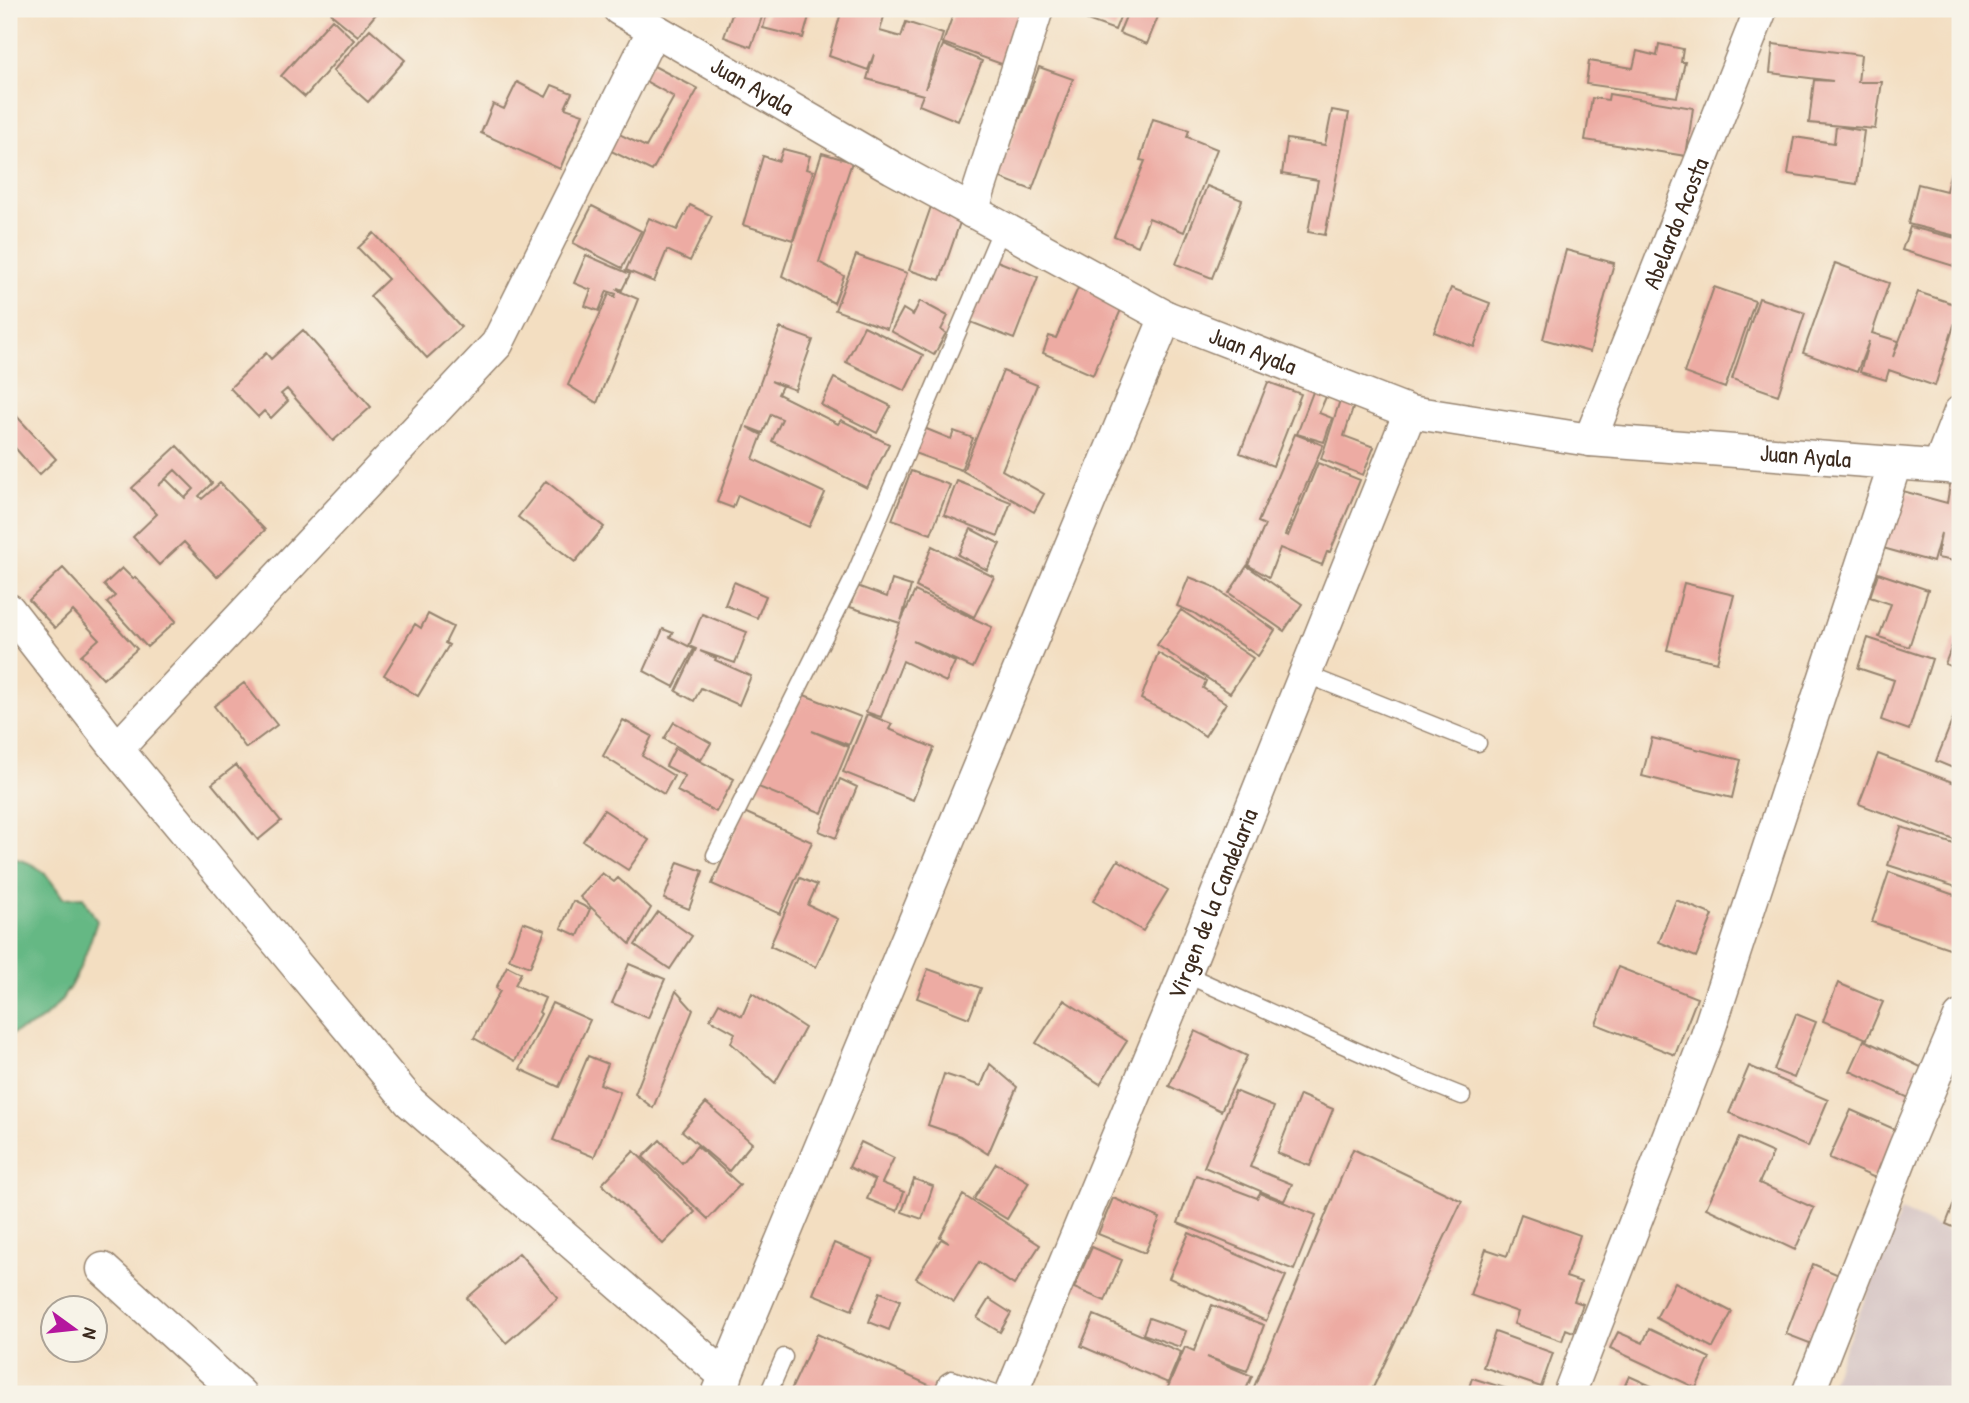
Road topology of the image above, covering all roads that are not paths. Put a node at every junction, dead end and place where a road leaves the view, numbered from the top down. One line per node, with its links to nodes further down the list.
1 (619, 9): 4 (street, Juan Ayala)
2 (1037, 9): 5 (street)
3 (1761, 9): 10 (street, Abelardo Acosta)
4 (653, 31): 5 (street, Juan Ayala); 16 (street)
5 (972, 212): 6 (street, Juan Ayala)
6 (1002, 228): 7 (street, Juan Ayala); 17 (lane)
7 (1166, 317): 8 (street, Juan Ayala); 23 (street)
8 (1410, 412): 10 (street, Juan Ayala); 14 (street, Virgen de la Candelaria)
9 (1960, 412): 12 (street)
10 (1590, 440): 11 (street, Juan Ayala)
11 (1895, 464): 12 (street, Juan Ayala); 29 (street)
12 (1950, 467)
13 (9, 610): 16 (street)
14 (1305, 674): 15 (lane); 18 (street, Virgen de la Candelaria)
15 (1478, 743)
16 (117, 749): 23 (street)
17 (715, 855)
18 (1185, 974): 20 (lane); 28 (street, Virgen de la Candelaria)
19 (1960, 1017): 30 (street)
20 (1462, 1096)
21 (103, 1269): 24 (street)
22 (784, 1357): 25 (lane)
23 (722, 1385)
24 (240, 1394)
25 (768, 1394)
26 (942, 1394): 27 (lane)
27 (995, 1394)
28 (1012, 1394)
29 (1569, 1394)
30 (1808, 1394)

